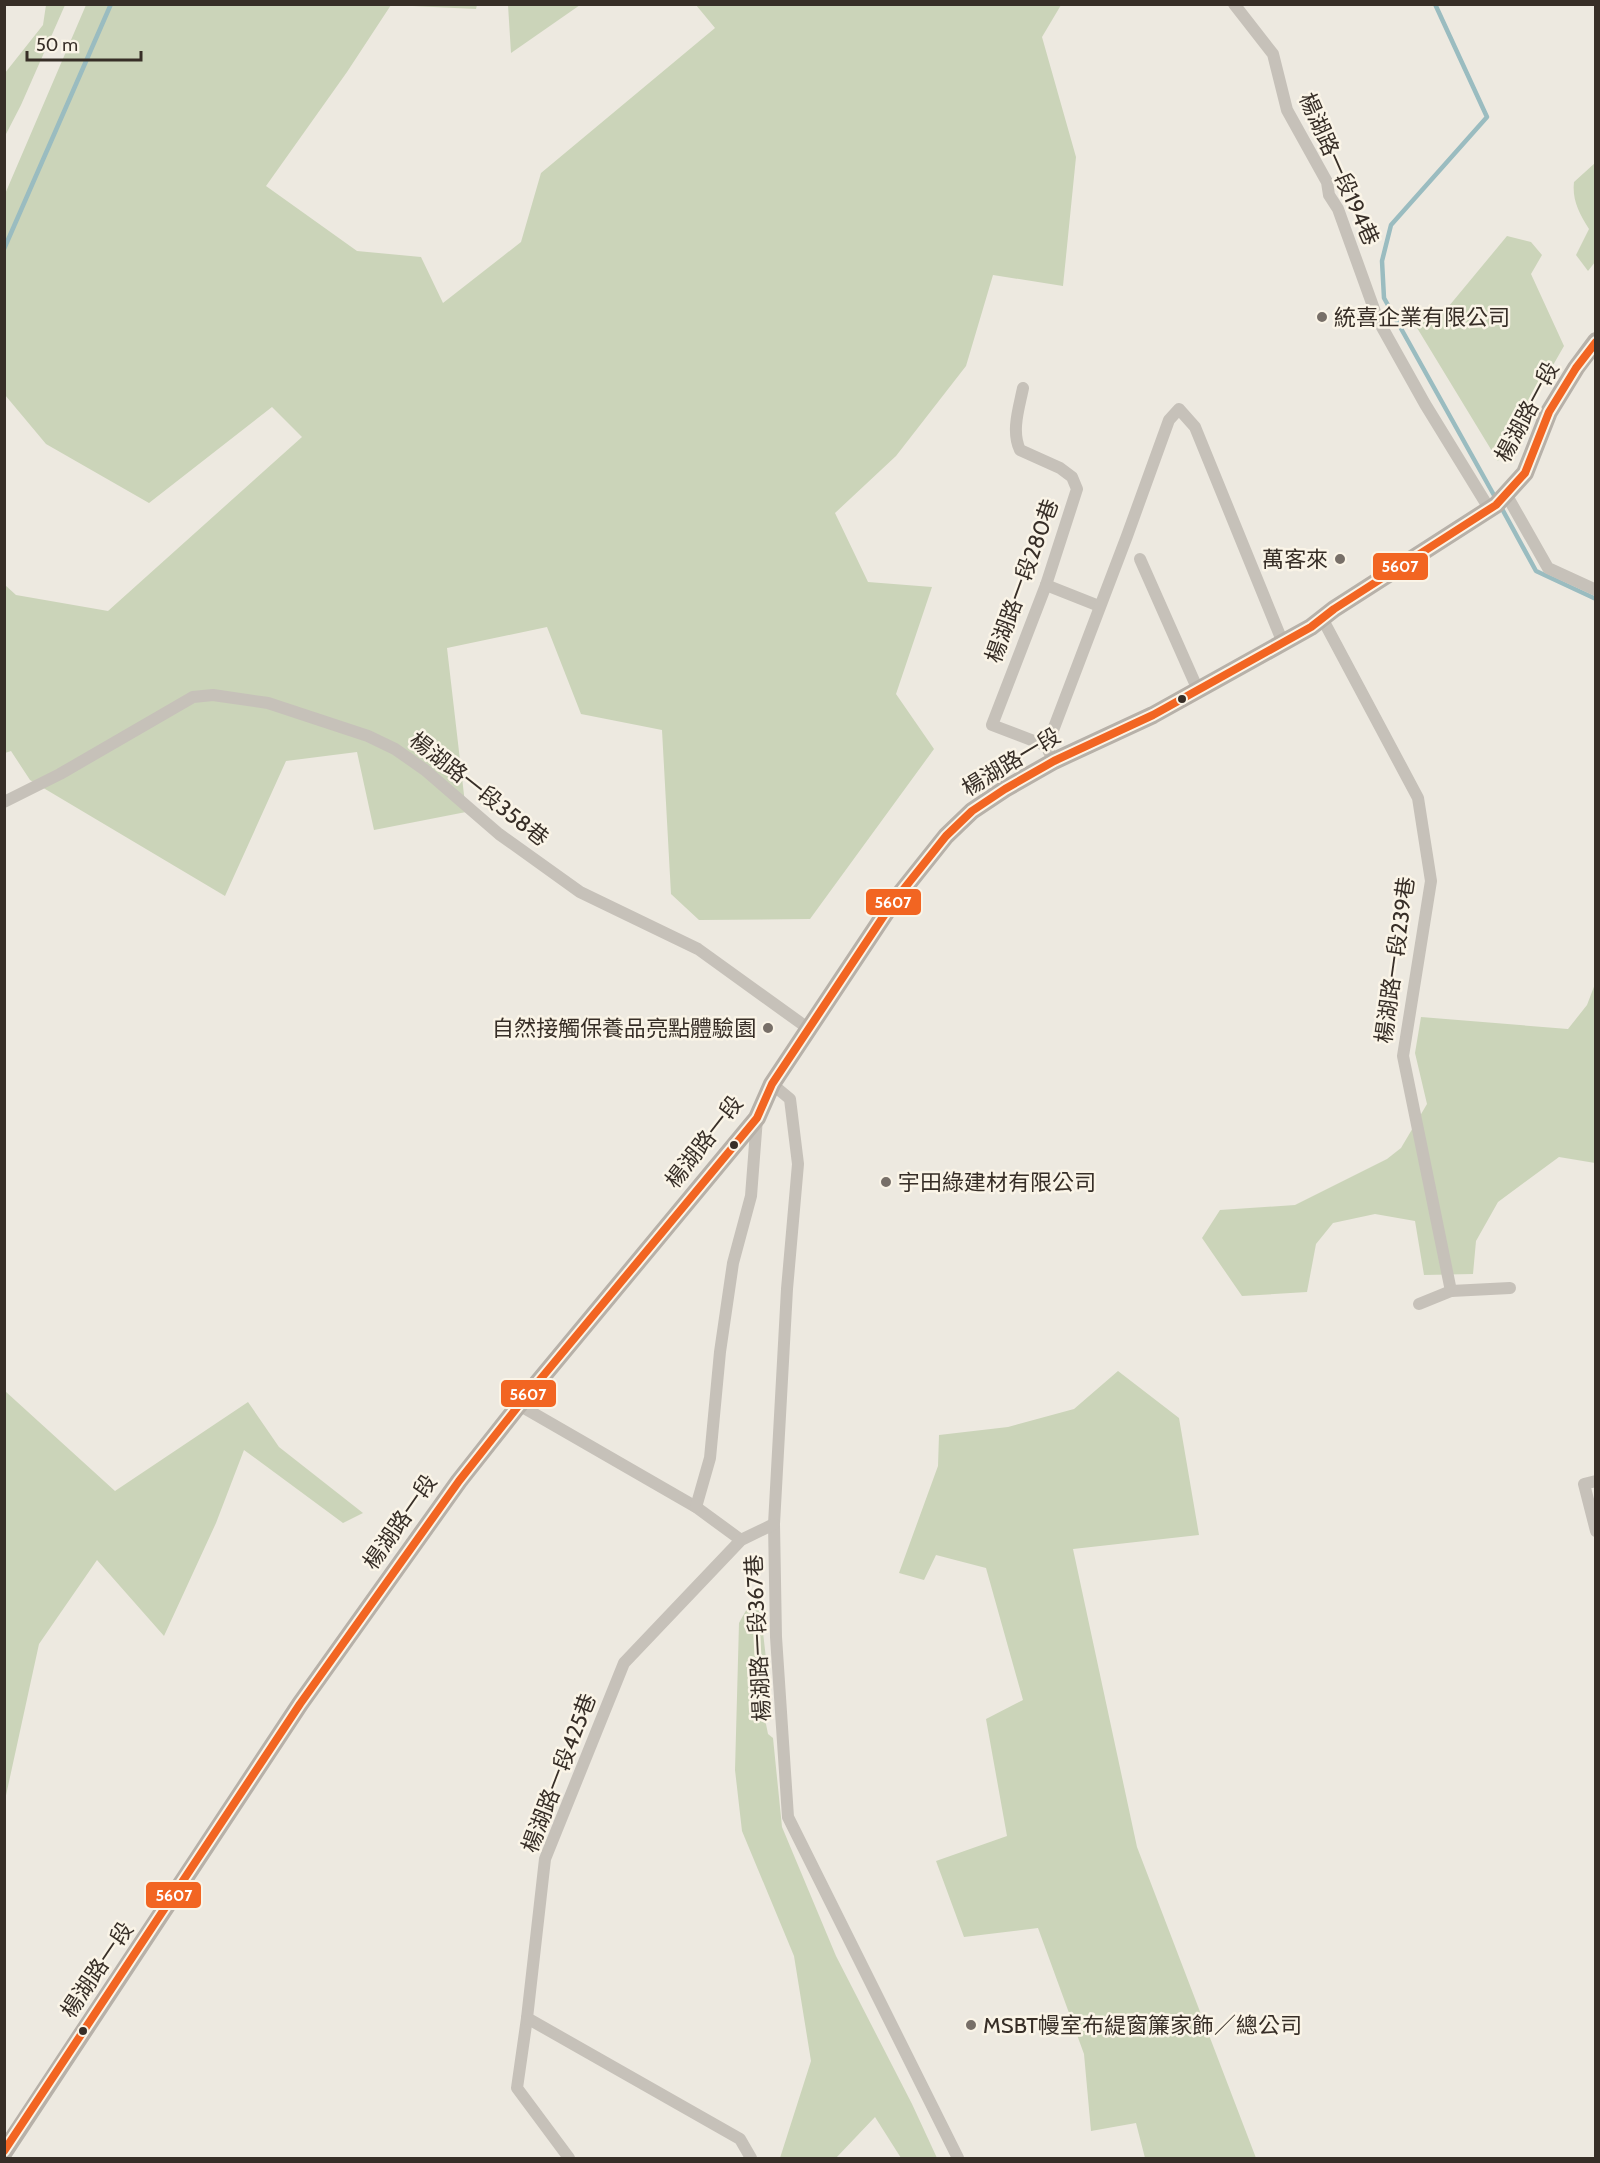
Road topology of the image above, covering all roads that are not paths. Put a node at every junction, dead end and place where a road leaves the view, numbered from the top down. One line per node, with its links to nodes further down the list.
1 (1234, 4): 4 (street, 楊湖路一段194巷)
2 (1596, 341): 4 (street, 楊湖路一段)
3 (1023, 388): 6 (street, 楊湖路一段280巷)
4 (1499, 501): 7 (street, 楊湖路一段194巷); 9 (street, 楊湖路一段)
5 (1140, 559): 11 (street)
6 (1046, 585): 8 (street); 12 (street, 楊湖路一段280巷)
7 (1596, 590)
8 (1100, 606): 10 (street); 12 (street)
9 (1322, 618): 10 (street, 楊湖路一段); 18 (street, 楊湖路一段239巷)
10 (1283, 643): 11 (street, 楊湖路一段)
11 (1198, 690): 12 (street, 楊湖路一段)
12 (1050, 753): 14 (street, 楊湖路一段)
13 (4, 802): 14 (street, 楊湖路一段358巷)
14 (809, 1029): 15 (street, 楊湖路一段)
15 (772, 1084): 16 (street, 楊湖路一段); 23 (street, 楊湖路一段367巷)
16 (757, 1118): 20 (street, 楊湖路一段); 22 (street)
17 (1510, 1288): 18 (street)
18 (1451, 1292): 19 (street)
19 (1419, 1304)
20 (519, 1405): 22 (street); 27 (street, 楊湖路一段)
21 (1596, 1481): 24 (street)
22 (696, 1507): 25 (street)
23 (774, 1524): 25 (street, 楊湖路一段425巷); 30 (street, 楊湖路一段367巷)
24 (1596, 1531)
25 (741, 1540): 26 (street, 楊湖路一段425巷)
26 (527, 2018): 28 (street, 楊湖路一段425巷); 29 (street)
27 (4, 2152)
28 (569, 2158)
29 (751, 2158)
30 (958, 2158)

